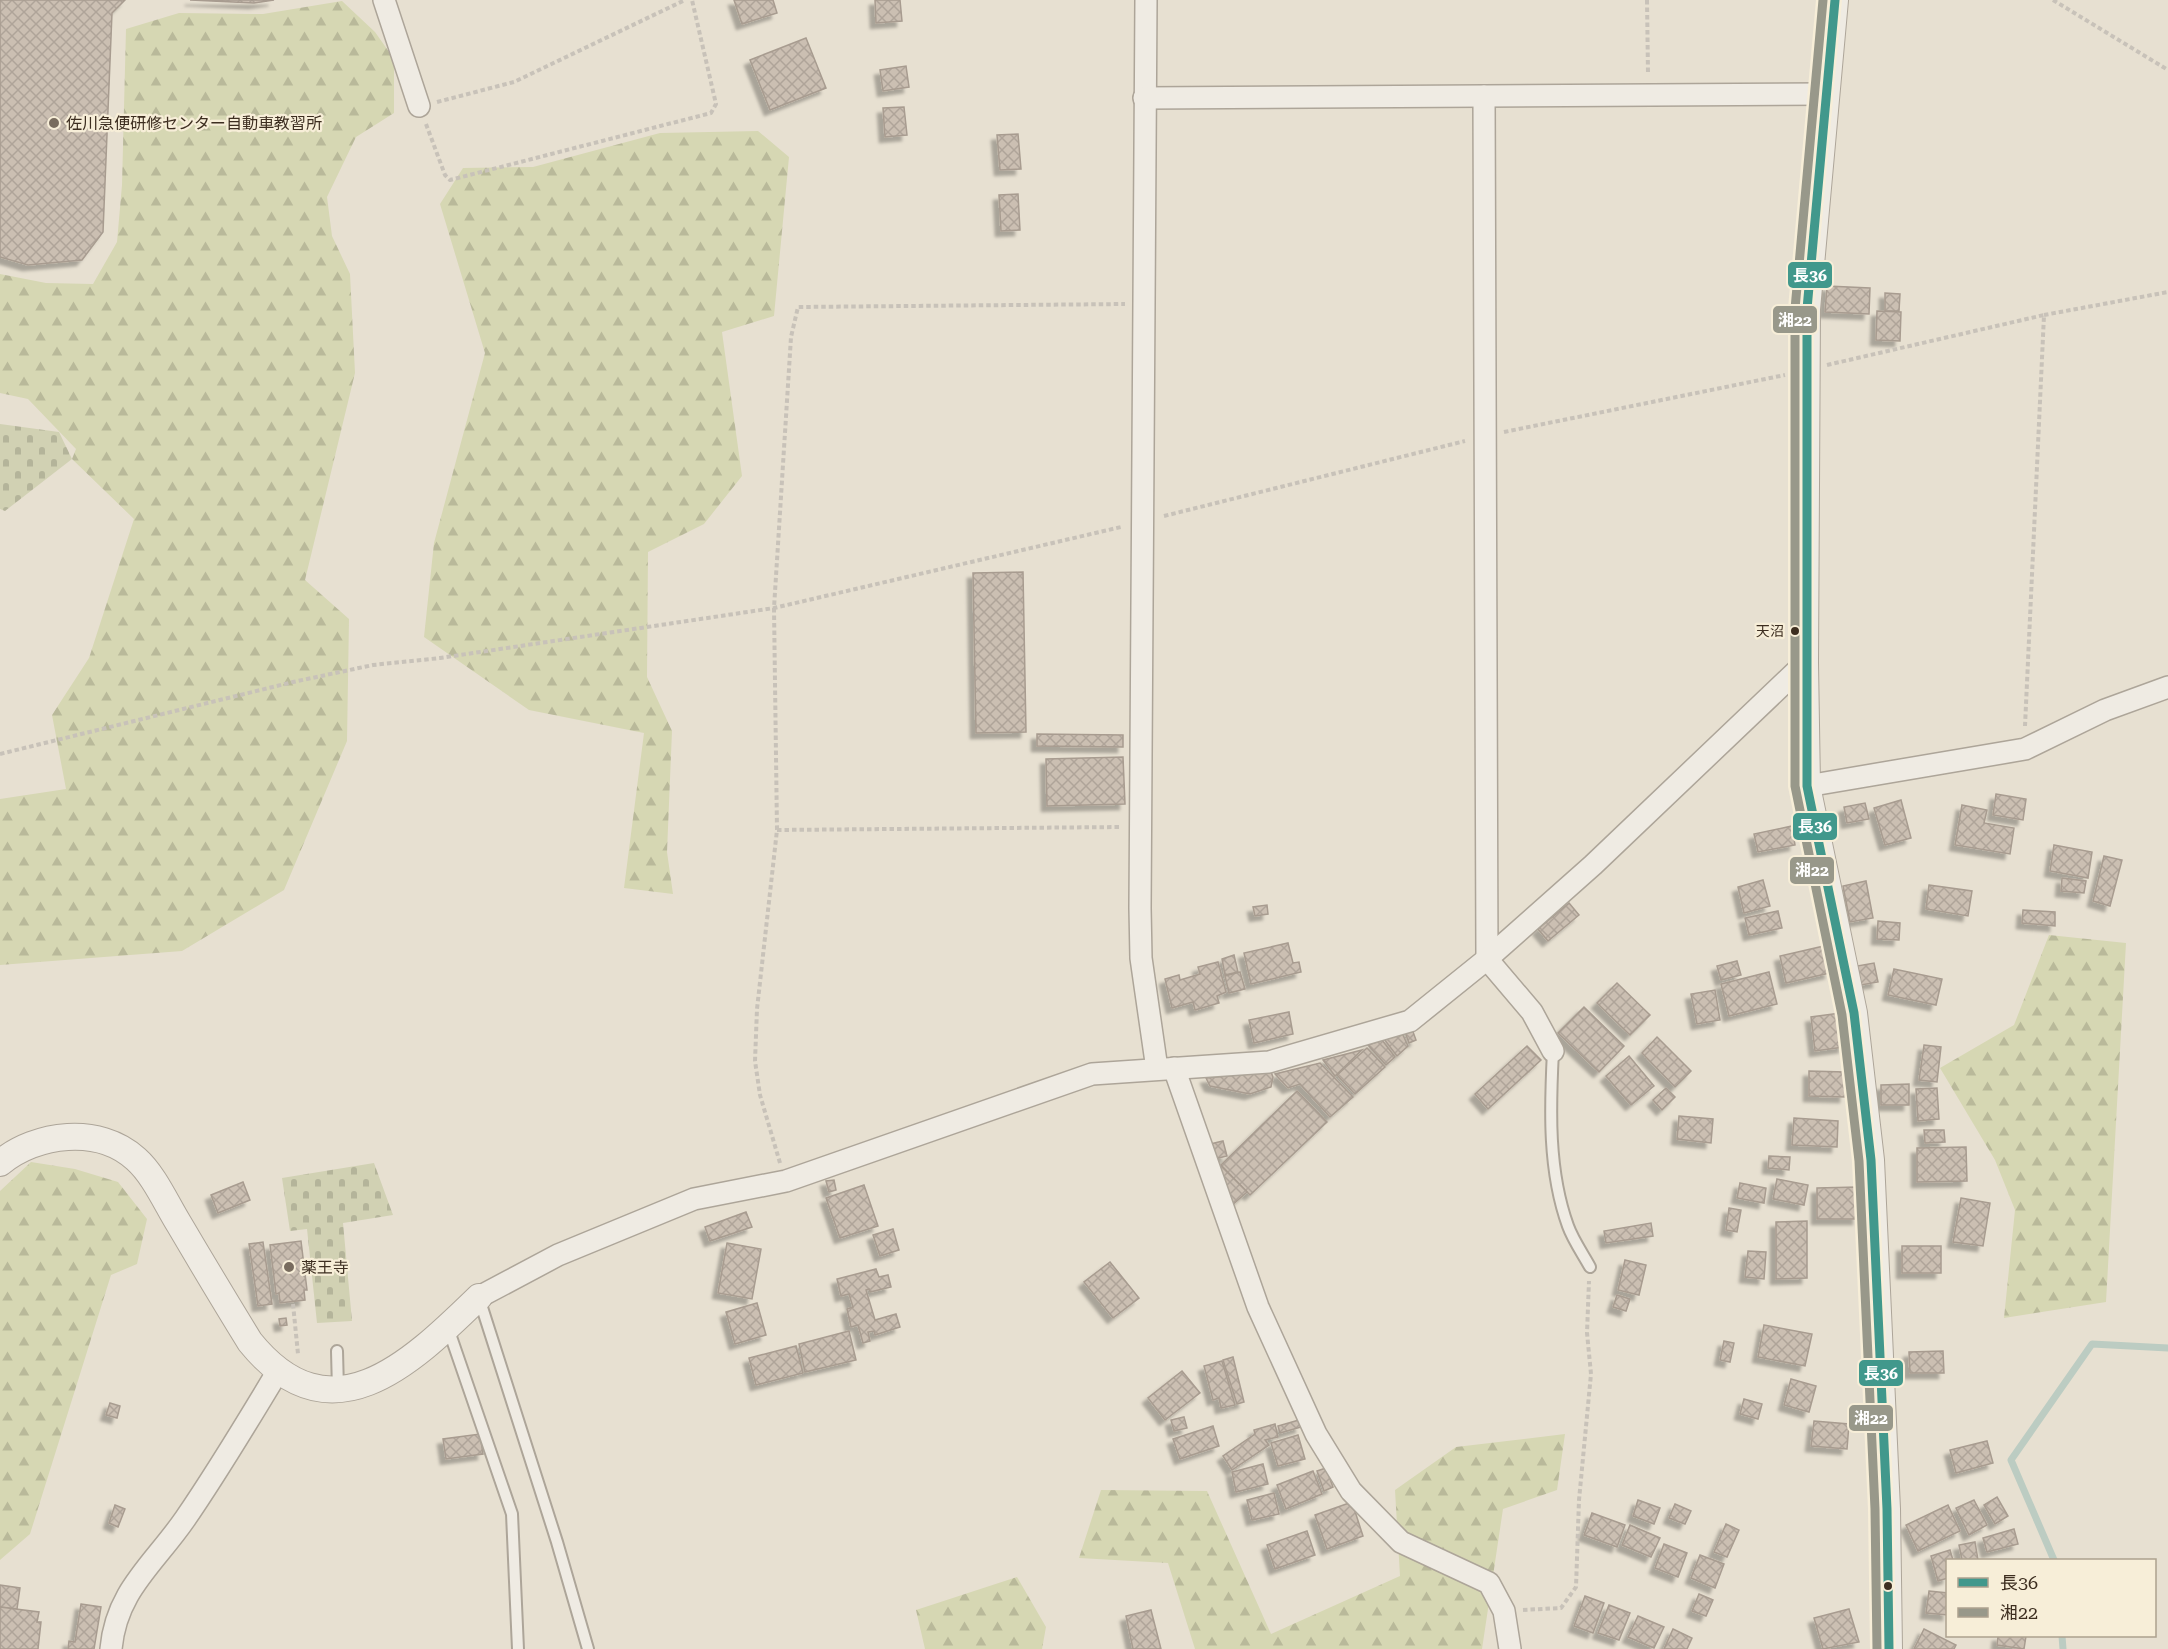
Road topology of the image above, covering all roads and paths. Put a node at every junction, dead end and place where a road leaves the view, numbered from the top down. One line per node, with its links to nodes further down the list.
1 (384, 0): 13 (street)
2 (685, 0): 13 (path)
3 (692, 0): 13 (path)
4 (1146, 0): 12 (street)
5 (1647, 0): 10 (path)
6 (1835, 0): 9 (street)
7 (2053, 0): 8 (path)
8 (2168, 70)
9 (1825, 93): 10 (street); 17 (street)
10 (1648, 95): 11 (street)
11 (1484, 96): 12 (street); 18 (street)
12 (1144, 98): 15 (street)
13 (419, 106)
14 (2168, 292): 16 (path)
15 (1142, 304): 19 (street); 20 (path)
16 (2044, 315): 17 (path); 23 (path)
17 (1806, 370): 18 (path); 21 (street)
18 (1485, 436): 19 (path); 28 (street)
19 (1142, 522): 20 (path); 26 (street)
20 (774, 608): 24 (path); 27 (path)
21 (1805, 663): 25 (street); 28 (street)
22 (2168, 687): 23 (street)
23 (2025, 749): 25 (street)
24 (0, 754)
25 (1807, 786): 45 (street)
26 (1141, 827): 27 (path); 30 (street)
27 (777, 831): 32 (path)
28 (1487, 959): 29 (street); 30 (street)
29 (1553, 1051): 33 (lane)
30 (1166, 1068): 32 (street); 40 (street)
31 (0, 1163): 38 (street)
32 (786, 1181): 34 (street)
33 (1590, 1267): 40 (path)
34 (478, 1297): 36 (street); 43 (lane)
35 (293, 1304): 38 (path)
36 (448, 1327): 39 (street); 42 (lane)
37 (337, 1351): 39 (lane)
38 (289, 1364): 39 (street); 41 (street)
39 (338, 1390)
40 (1504, 1611): 44 (street)
41 (111, 1649)
42 (518, 1649)
43 (588, 1649)
44 (1510, 1649)
45 (1889, 1649)

